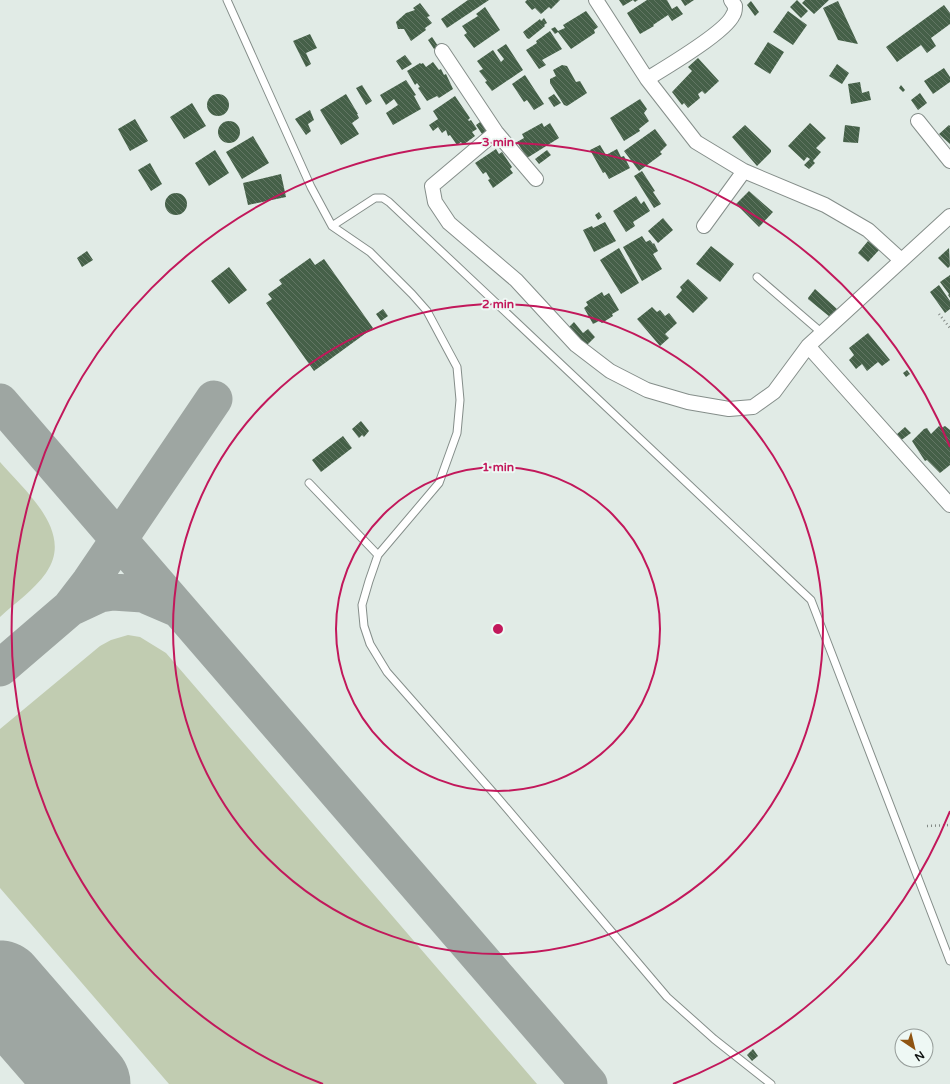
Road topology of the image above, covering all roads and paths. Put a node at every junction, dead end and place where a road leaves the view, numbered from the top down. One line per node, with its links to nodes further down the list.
1 (227, 0): 12 (lane)
2 (596, 0): 5 (street)
3 (731, 0): 5 (street)
4 (442, 52): 7 (street)
5 (648, 79): 9 (street)
6 (918, 121): 8 (street)
7 (496, 132): 10 (street); 19 (street)
8 (950, 161)
9 (744, 171): 13 (street); 14 (street)
10 (536, 179)
11 (950, 216): 14 (street)
12 (332, 226): 22 (lane); 25 (lane)
13 (704, 226)
14 (901, 260): 18 (street)
15 (757, 277): 18 (lane)
16 (939, 314): 17 (path)
17 (950, 328)
18 (822, 333): 19 (street)
19 (808, 346): 21 (street)
20 (309, 483): 22 (lane)
21 (948, 499)
22 (378, 555): 26 (lane)
23 (950, 825): 24 (path)
24 (927, 826)
25 (950, 960)
26 (771, 1084)

